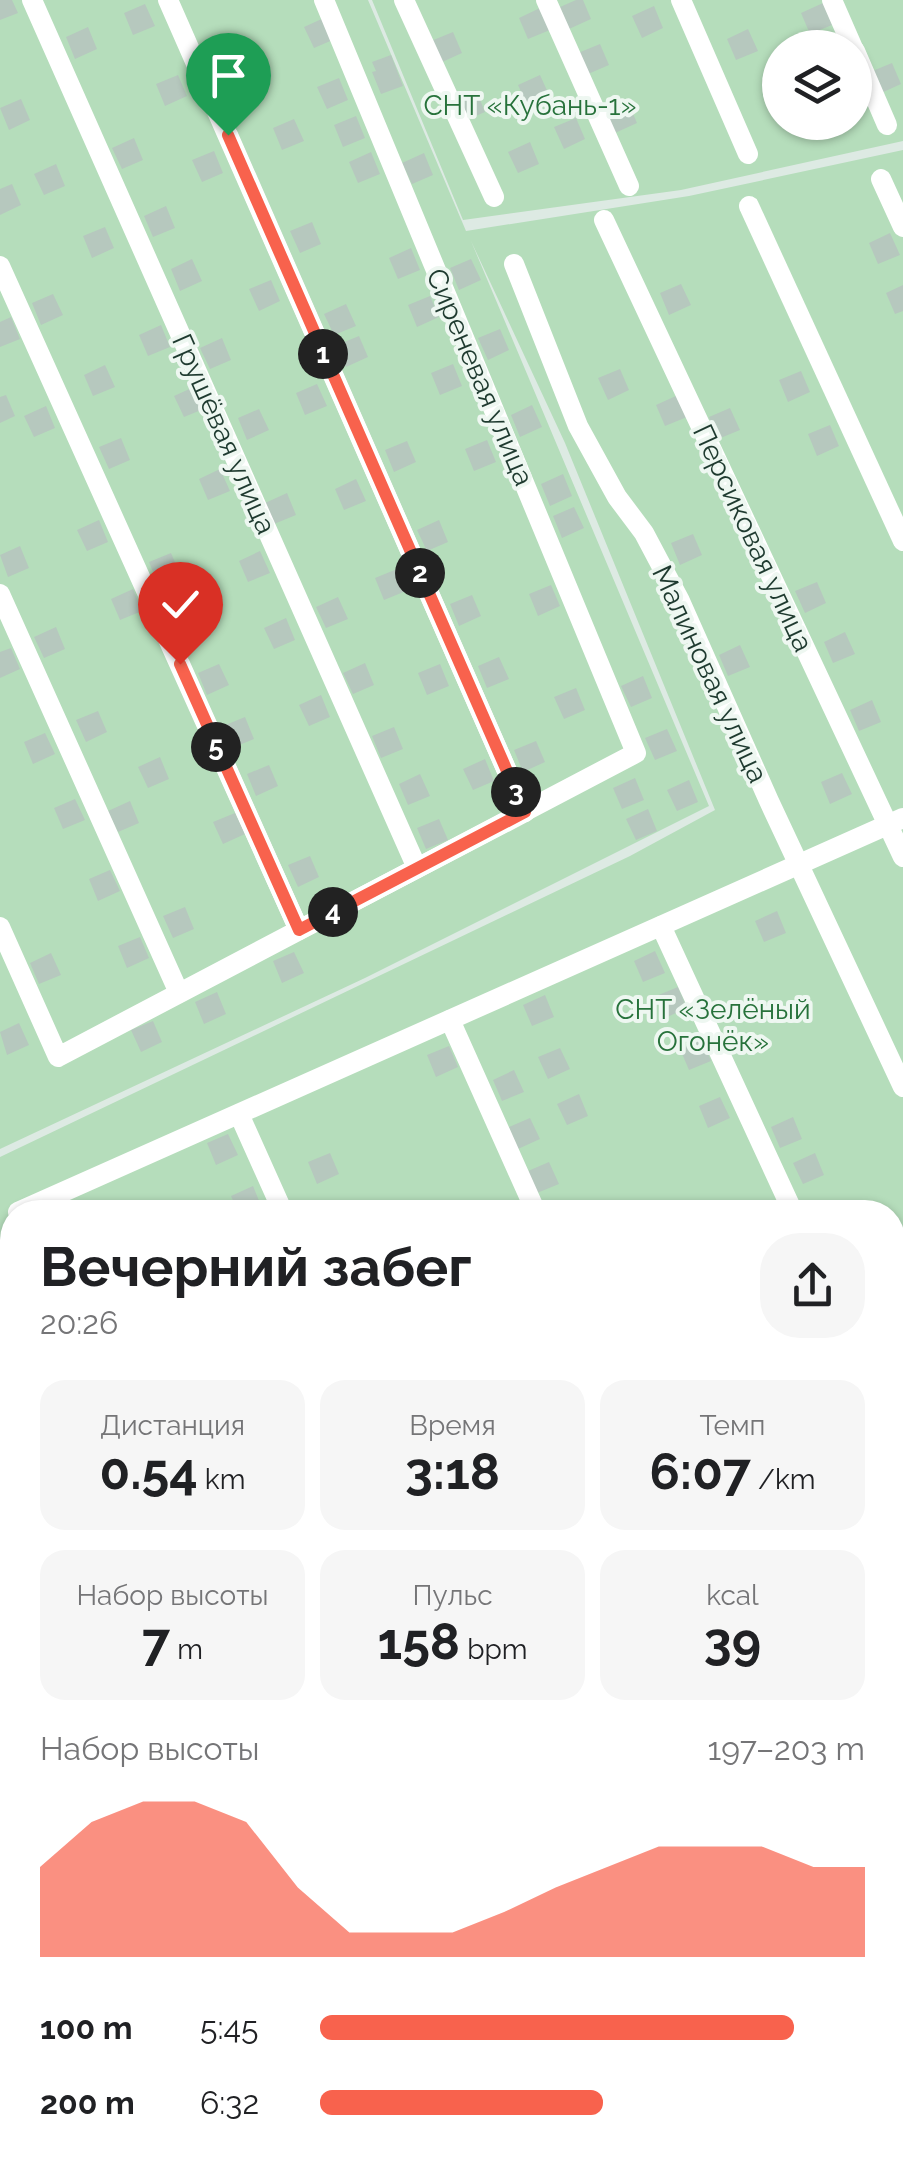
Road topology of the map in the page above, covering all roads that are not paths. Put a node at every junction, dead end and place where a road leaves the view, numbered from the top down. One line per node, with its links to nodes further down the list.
1 (32, 0): 26 (street, Грушёвая улица)
2 (168, 0): 22 (street)
3 (324, 0): 22 (street, Сиреневая улица)
4 (404, 0): 14 (street)
5 (546, 0): 13 (street)
6 (682, 0): 11 (street)
7 (832, 0): 8 (street)
8 (845, 30)
9 (872, 90): 10 (street)
10 (888, 125)
11 (748, 154)
12 (881, 179): 17 (street)
13 (629, 186)
14 (494, 197)
15 (748, 206): 20 (street)
16 (604, 220): 23 (street, Персиковая улица)
17 (903, 227)
18 (514, 264): 25 (street, Малиновая улица)
19 (0, 266): 29 (street)
20 (903, 540)
21 (0, 594): 30 (street)
22 (525, 812): 26 (street)
23 (895, 821): 24 (street, Персиковая улица); 25 (street)
24 (903, 857)
25 (800, 864): 27 (street); 32 (street, Малиновая улица)
26 (417, 868): 29 (street)
27 (661, 926): 31 (street); 37 (street)
28 (0, 927): 30 (street)
29 (299, 930): 30 (street)
30 (179, 993)
31 (450, 1020): 33 (street); 36 (street)
32 (903, 1087)
33 (239, 1114): 34 (street); 35 (street)
34 (47, 1200)
35 (278, 1200)
36 (531, 1200)
37 (788, 1200)

